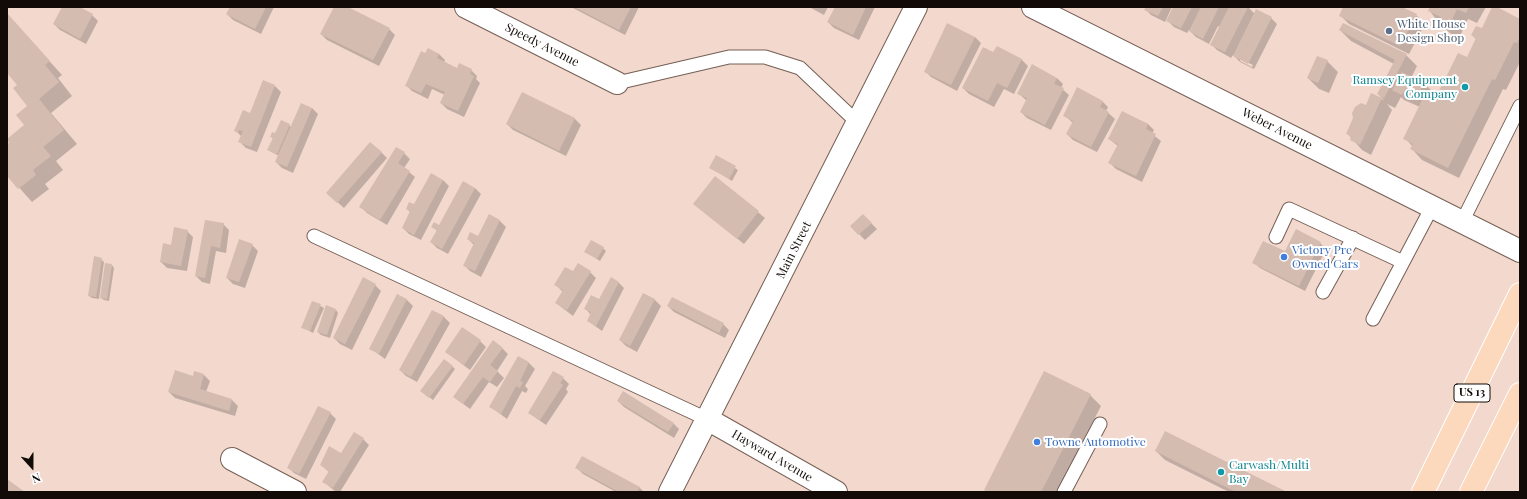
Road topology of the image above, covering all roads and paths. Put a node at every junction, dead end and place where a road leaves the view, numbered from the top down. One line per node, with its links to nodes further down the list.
1 (466, 7): 4 (street, Speedy Avenue)
2 (916, 7): 6 (street, Main Street)
3 (1033, 7): 7 (street, Weber Avenue)
4 (617, 83): 6 (lane)
5 (1519, 110): 8 (lane)
6 (858, 124): 18 (street, Main Street)
7 (1432, 207): 8 (street, Weber Avenue); 13 (lane)
8 (1462, 222): 12 (street, Weber Avenue)
9 (314, 236): 18 (lane)
10 (1276, 237): 11 (lane)
11 (1353, 238): 13 (lane); 14 (lane)
12 (1520, 251)
13 (1403, 262): 16 (lane)
14 (1323, 292)
15 (1520, 294): 25 (main road, US 13)
16 (1373, 318)
17 (1520, 394): 26 (main road)
18 (709, 420): 22 (street, Main Street); 23 (street, Hayward Avenue)
19 (1100, 424): 24 (lane)
20 (232, 460): 21 (street)
21 (295, 492)
22 (670, 492)
23 (836, 492)
24 (1064, 492)
25 (1423, 492)
26 (1471, 492)

